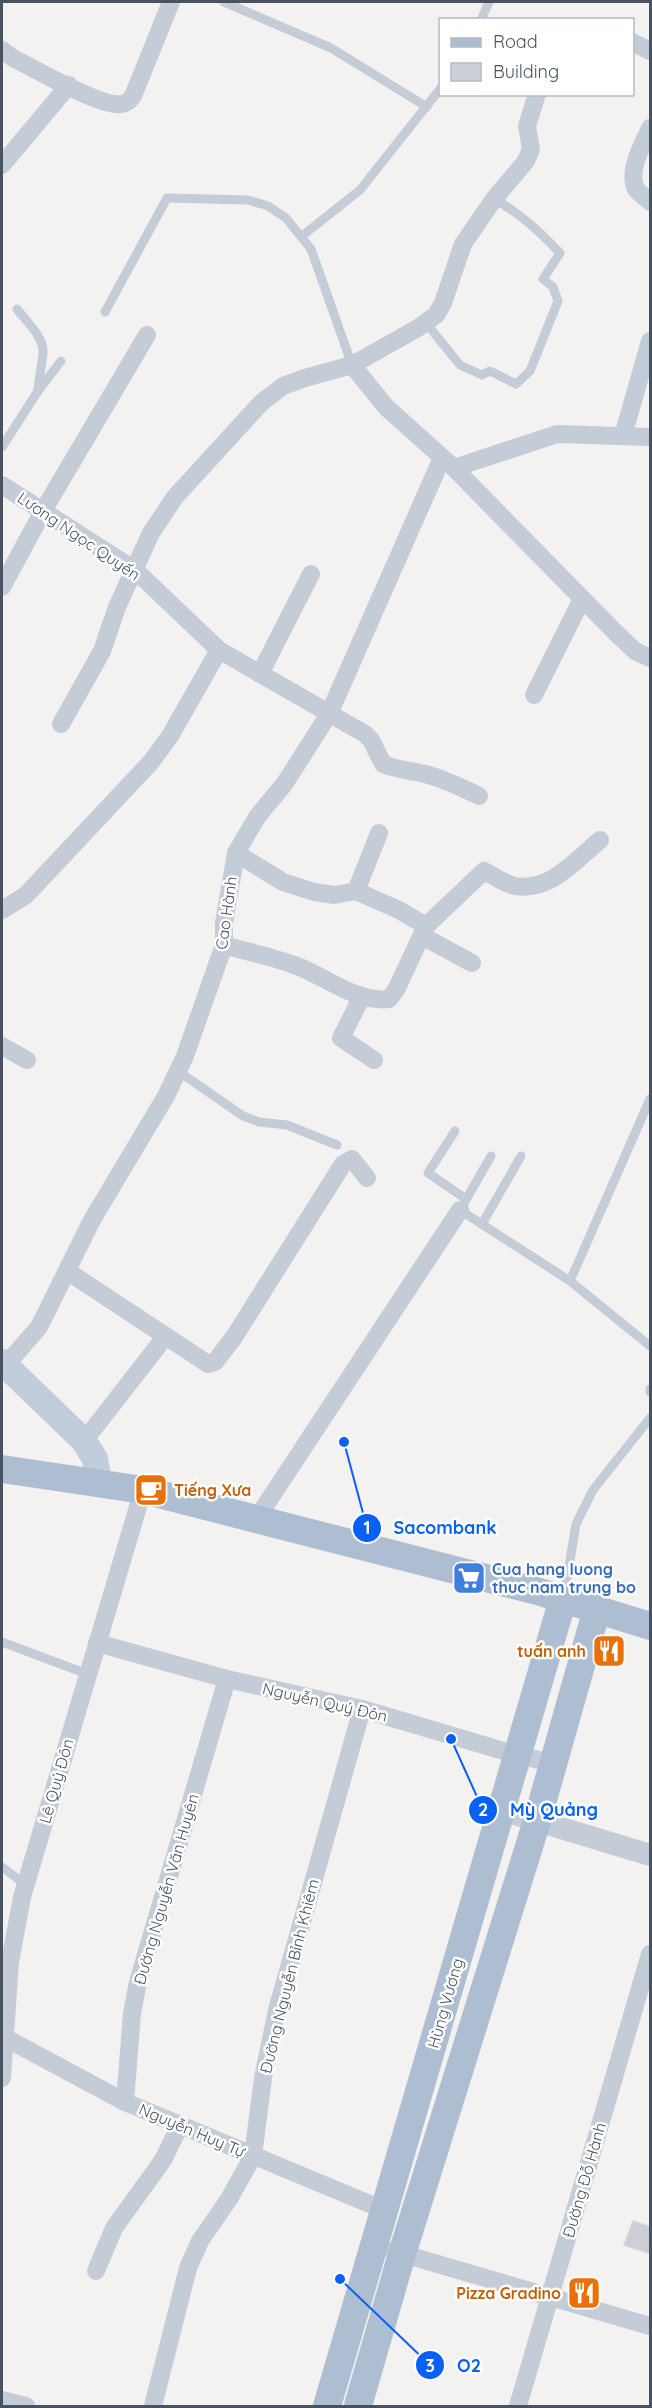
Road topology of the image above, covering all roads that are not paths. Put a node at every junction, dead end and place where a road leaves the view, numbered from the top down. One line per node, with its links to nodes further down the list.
1 (171, 2): 8 (street)
2 (224, 2): 11 (lane)
3 (489, 2): 4 (lane)
4 (482, 18)
5 (634, 42): 7 (street)
6 (2, 50): 8 (street)
7 (651, 51)
8 (69, 85): 13 (street)
9 (439, 92): 11 (lane)
10 (536, 96): 14 (street)
11 (427, 107): 16 (lane)
12 (651, 128): 15 (street)
13 (2, 165)
14 (494, 199): 19 (street); 19 (lane)
15 (651, 202)
16 (302, 236): 18 (lane); 23 (lane)
17 (17, 309): 24 (lane)
18 (105, 312)
19 (426, 323): 23 (street)
20 (147, 336): 30 (street)
21 (651, 341): 25 (street)
22 (61, 361): 24 (lane)
23 (352, 365): 28 (street); 31 (street)
24 (38, 391): 27 (lane)
25 (623, 436): 26 (street); 28 (street)
26 (651, 437)
27 (2, 447)
28 (448, 463): 34 (street); 39 (street, Cao Hành)
29 (2, 485): 30 (street, Lương Ngọc Quyến)
30 (43, 511): 31 (street, Lương Ngọc Quyến); 33 (street)
31 (135, 570): 35 (street, Lương Ngọc Quyến); 40 (street)
32 (311, 574): 37 (street)
33 (2, 587)
34 (582, 598): 36 (street); 38 (street)
35 (219, 650): 37 (street, Lương Ngọc Quyến); 46 (street)
36 (651, 658)
37 (260, 674): 39 (street, Lương Ngọc Quyến)
38 (534, 695)
39 (329, 714): 41 (street, Lương Ngọc Quyến); 44 (street, Cao Hành)
40 (61, 724)
41 (479, 796)
42 (379, 833): 45 (street)
43 (600, 840): 47 (street)
44 (236, 853): 45 (street); 48 (street, Cao Hành)
45 (356, 891): 47 (street)
46 (2, 910)
47 (424, 931): 49 (street); 50 (street)
48 (224, 945): 50 (street); 54 (street, Cao Hành)
49 (472, 963)
50 (362, 996): 53 (street)
51 (2, 1046): 52 (street)
52 (27, 1060)
53 (374, 1060)
54 (178, 1071): 57 (lane); 63 (street, Cao Hành)
55 (651, 1099): 64 (lane)
56 (454, 1131): 61 (lane)
57 (337, 1145)
58 (491, 1156): 61 (lane)
59 (521, 1156): 62 (lane)
60 (367, 1178): 65 (street)
61 (463, 1205): 62 (lane); 73 (street)
62 (482, 1224): 64 (lane)
63 (67, 1271): 65 (street); 67 (street, Cao Hành)
64 (570, 1281): 66 (lane)
65 (165, 1337): 69 (street)
66 (651, 1346)
67 (3, 1364): 69 (main road)
68 (651, 1418): 74 (lane)
69 (84, 1441): 71 (main road)
70 (2, 1469): 71 (main road)
71 (99, 1483): 72 (main road)
72 (143, 1490): 73 (main road); 78 (street, Lê Quý Đôn)
73 (257, 1518): 74 (main road)
74 (563, 1599): 75 (main road); 82 (main road, Hùng Vương)
75 (597, 1609): 76 (main road); 83 (main road, Hùng Vương)
76 (651, 1626)
77 (2, 1642): 79 (lane)
78 (97, 1643): 79 (street, Lê Quý Đôn); 80 (street, Nguyễn Quý Đôn)
79 (87, 1674): 88 (street, Lê Quý Đôn)
80 (227, 1679): 81 (street, Nguyễn Quý Đôn); 92 (street, Đường Nguyễn Văn Huyên)
81 (362, 1708): 82 (street, Nguyễn Quý Đôn); 94 (street, Đường Nguyễn Bỉnh Khiêm)
82 (517, 1755): 83 (street, Nguyễn Quý Đôn); 84 (main road, Hùng Vương)
83 (552, 1763): 85 (main road, Hùng Vương)
84 (501, 1810): 85 (street); 95 (main road, Hùng Vương)
85 (537, 1821): 86 (street); 97 (main road, Hùng Vương)
86 (651, 1855)
87 (2, 1867): 88 (lane)
88 (26, 1885): 90 (street, Lê Quý Đôn)
89 (651, 1954): 99 (street, Đường Đỗ Hành)
90 (4, 2037): 91 (street, Lê Quý Đôn); 92 (street, Nguyễn Huy Tự)
91 (2, 2078)
92 (125, 2102): 93 (street, Nguyễn Huy Tự)
93 (180, 2125): 94 (street, Nguyễn Huy Tự); 98 (street)
94 (253, 2156): 95 (street, Nguyễn Huy Tự); 103 (street, Đường Nguyễn Bỉnh Khiêm)
95 (384, 2210): 96 (main road, Hùng Vương)
96 (374, 2246): 97 (street); 104 (main road, Hùng Vương)
97 (402, 2254): 99 (street); 105 (main road, Hùng Vương)
98 (96, 2271)
99 (550, 2297): 100 (street); 106 (street, Đường Đỗ Hành)
100 (651, 2326)
101 (2, 2400): 102 (street)
102 (26, 2406)
103 (153, 2406)
104 (327, 2406)
105 (358, 2406)
106 (518, 2406)

